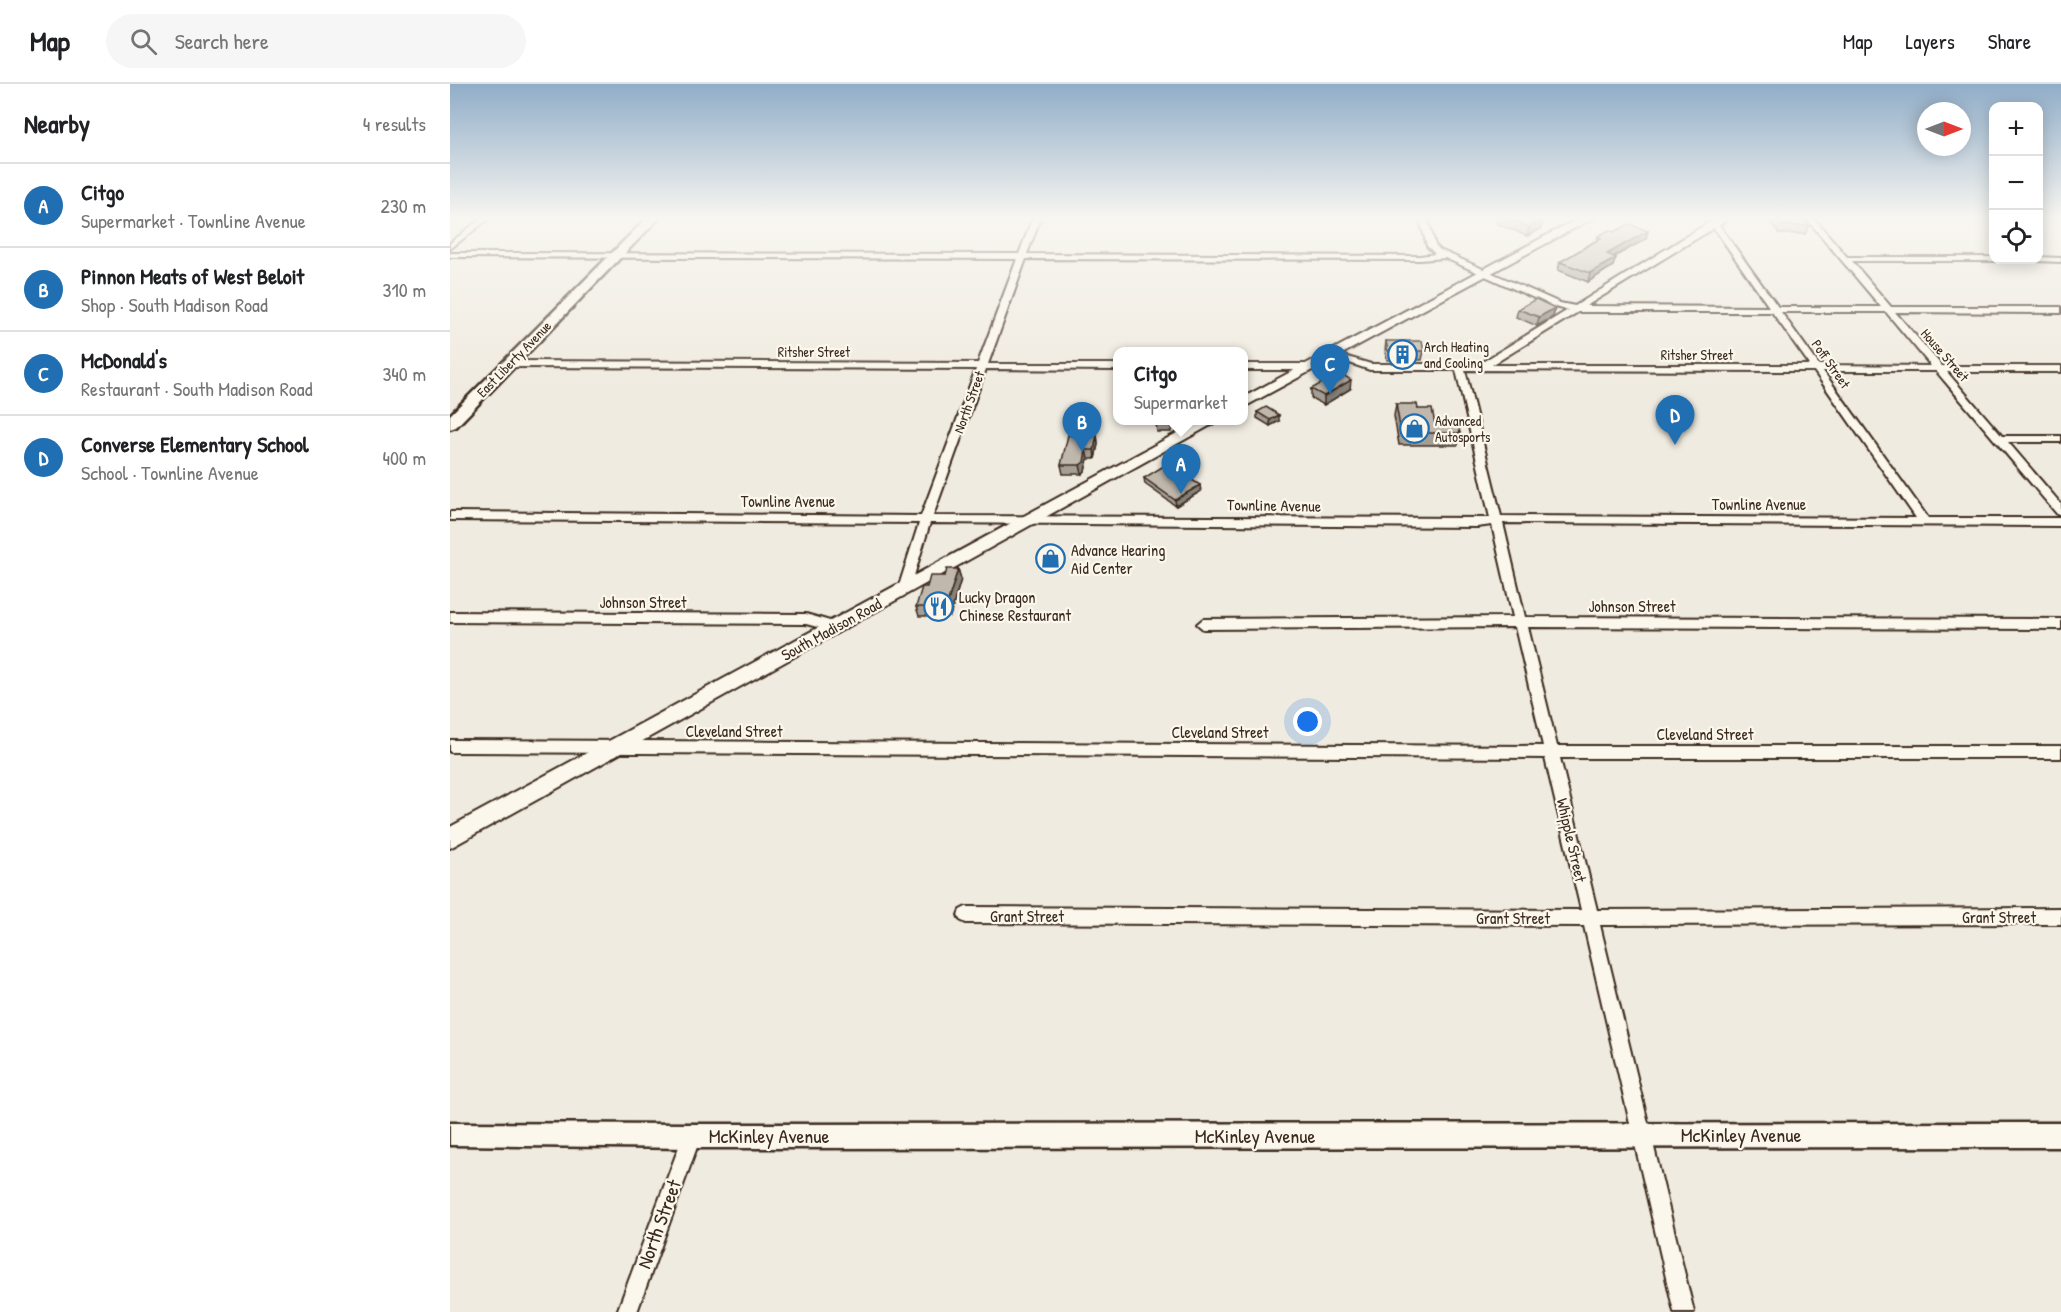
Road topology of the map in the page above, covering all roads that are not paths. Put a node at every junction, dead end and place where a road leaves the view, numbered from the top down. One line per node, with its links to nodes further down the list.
1 (597, 274): 13 (main road, East Liberty Avenue)
2 (1016, 274): 14 (street, North Street)
3 (1484, 274): 12 (main road)
4 (1489, 274): 8 (street)
5 (1632, 274): 8 (street)
6 (1751, 274): 10 (street, Poff Street)
7 (1859, 274): 9 (street, House Street)
8 (1576, 309): 10 (street); 19 (street)
9 (1888, 309): 10 (street); 11 (street); 21 (street, House Street)
10 (1776, 310): 20 (street, Poff Street)
11 (2061, 310)
12 (1334, 356): 17 (main road); 18 (street, Ritsher Street)
13 (510, 364): 14 (street, Ritsher Street); 24 (main road, East Liberty Avenue)
14 (982, 366): 15 (street, Ritsher Street); 30 (street, North Street)
15 (1113, 366)
16 (1248, 367): 17 (street)
17 (1313, 367): 23 (main road)
18 (1460, 368): 19 (street, Ritsher Street); 32 (street, Whipple Street)
19 (1480, 368): 20 (street, Ritsher Street)
20 (1818, 369): 21 (street, Ritsher Street); 33 (street, Poff Street)
21 (1939, 369): 22 (street, Ritsher Street); 26 (street, House Street)
22 (2061, 369)
23 (1248, 401)
24 (450, 424)
25 (1204, 425): 31 (main road, South Madison Road)
26 (1999, 439): 27 (street); 28 (street, House Street)
27 (2061, 439)
28 (2061, 511)
29 (450, 516): 30 (street, Townline Avenue)
30 (926, 518): 31 (street, Townline Avenue); 35 (street, North Street)
31 (1033, 519): 32 (street, Townline Avenue); 35 (main road, South Madison Road)
32 (1496, 521): 33 (street, Townline Avenue); 37 (street, Whipple Street)
33 (1925, 522): 34 (street, Townline Avenue)
34 (2061, 522)
35 (904, 589): 40 (main road, South Madison Road)
36 (450, 617): 40 (street, Johnson Street)
37 (1521, 622): 38 (street, Johnson Street); 39 (street, Johnson Street); 43 (street, Whipple Street)
38 (1203, 624)
39 (2061, 624)
40 (836, 627): 42 (main road, South Madison Road)
41 (450, 746): 42 (street, Cleveland Street)
42 (614, 748): 43 (street, Cleveland Street); 45 (main road, South Madison Road)
43 (1552, 752): 44 (street, Cleveland Street); 48 (street, Whipple Street)
44 (2061, 752)
45 (450, 838)
46 (966, 915): 48 (street, Grant Street)
47 (2061, 916): 48 (street, Grant Street)
48 (1589, 918): 50 (street, Whipple Street)
49 (450, 1134): 52 (street, McKinley Avenue)
50 (1641, 1135): 51 (street, McKinley Avenue); 52 (street, McKinley Avenue); 54 (street, Whipple Street)
51 (2061, 1135)
52 (692, 1136): 53 (street, North Street)
53 (627, 1312)
54 (1684, 1312)

